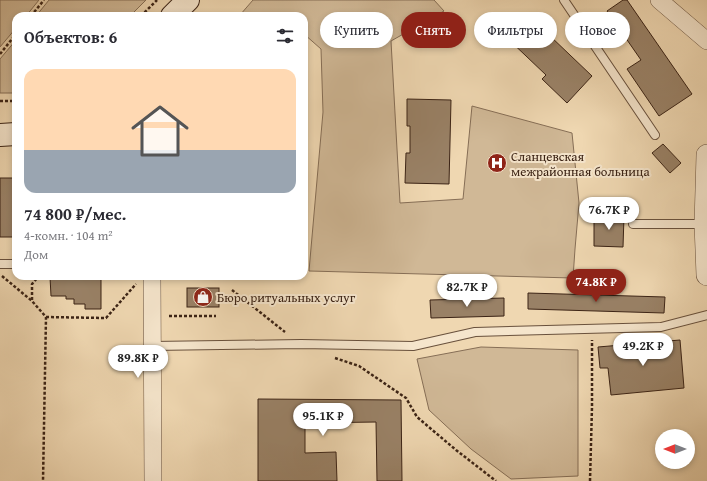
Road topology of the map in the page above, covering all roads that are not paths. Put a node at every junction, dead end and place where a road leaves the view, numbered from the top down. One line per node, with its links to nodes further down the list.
1 (188, 0): 4 (main road)
2 (564, 0): 8 (lane)
3 (659, 0): 5 (street)
4 (176, 12)
5 (707, 40)
6 (12, 134): 7 (main road)
7 (0, 135)
8 (655, 135)
9 (707, 155): 11 (street)
10 (633, 224): 11 (lane)
11 (705, 224): 14 (street)
12 (0, 264): 13 (lane)
13 (12, 264)
14 (707, 275)
15 (145, 280): 17 (street)
16 (707, 315): 17 (lane)
17 (152, 346): 18 (street)
18 (153, 481)

